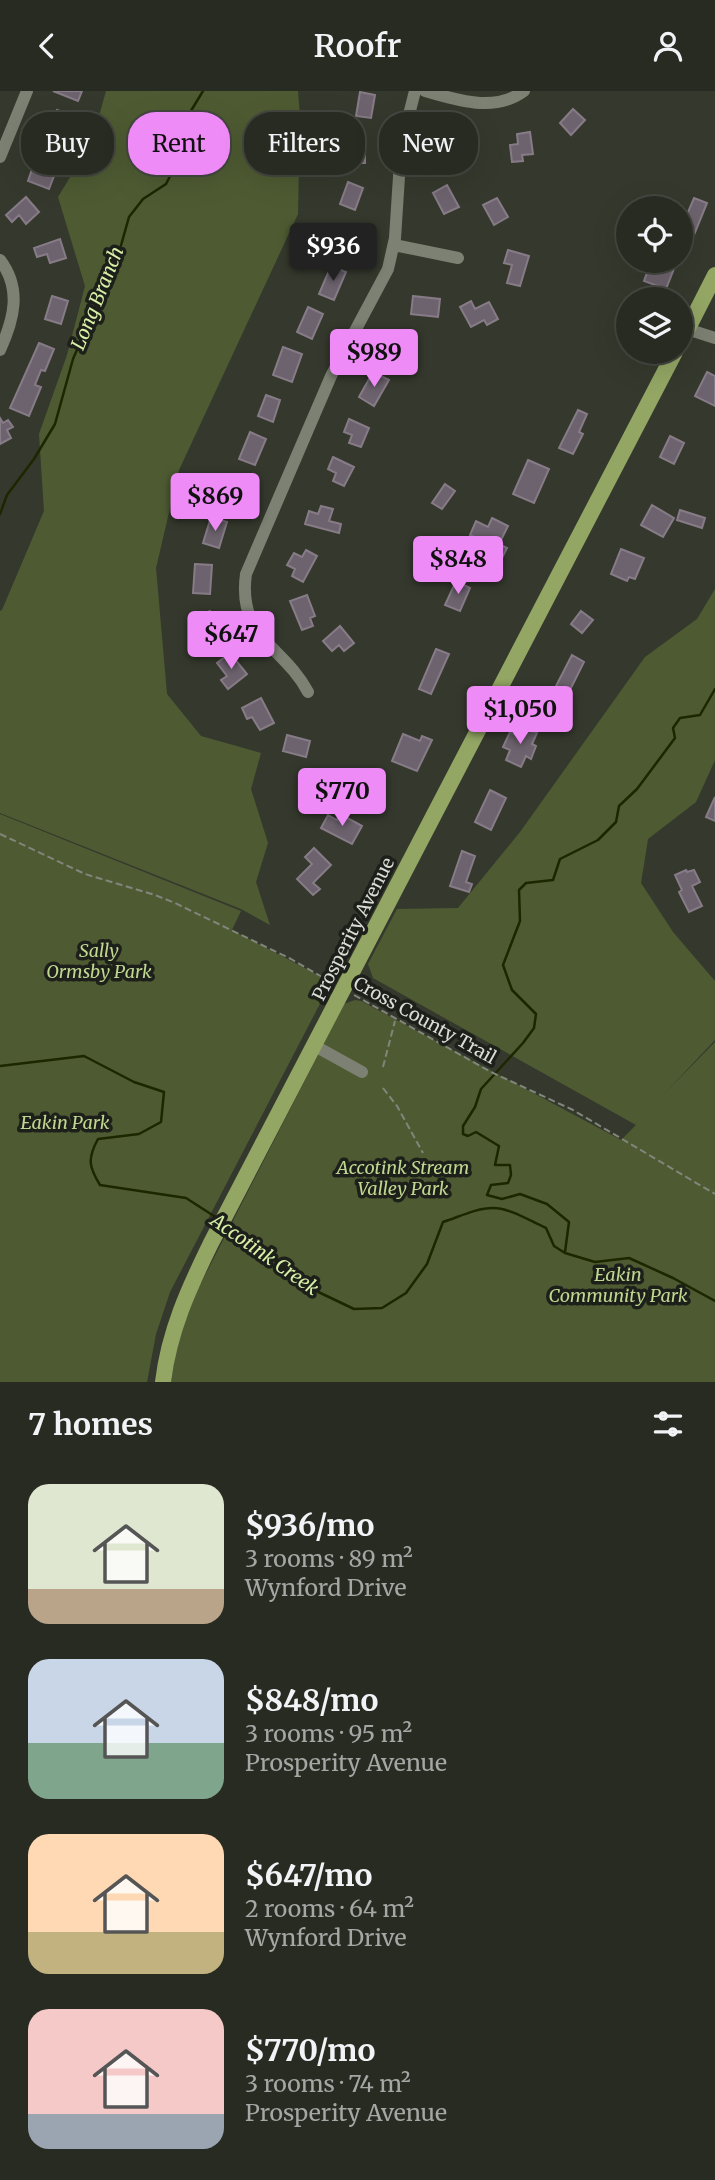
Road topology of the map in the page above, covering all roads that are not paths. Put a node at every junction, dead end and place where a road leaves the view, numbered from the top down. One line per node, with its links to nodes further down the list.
1 (27, 91): 5 (street)
2 (415, 91): 6 (street)
3 (425, 91): 4 (street)
4 (524, 91)
5 (0, 157)
6 (394, 245): 7 (street); 15 (street)
7 (458, 258)
8 (0, 260): 13 (street)
9 (715, 275): 10 (main road)
10 (693, 318)
11 (693, 336): 12 (street)
12 (715, 338)
13 (0, 350)
14 (669, 364): 16 (main road, Prosperity Avenue)
15 (308, 692)
16 (315, 1046): 17 (street); 18 (main road, Prosperity Avenue)
17 (362, 1072)
18 (163, 1382)

